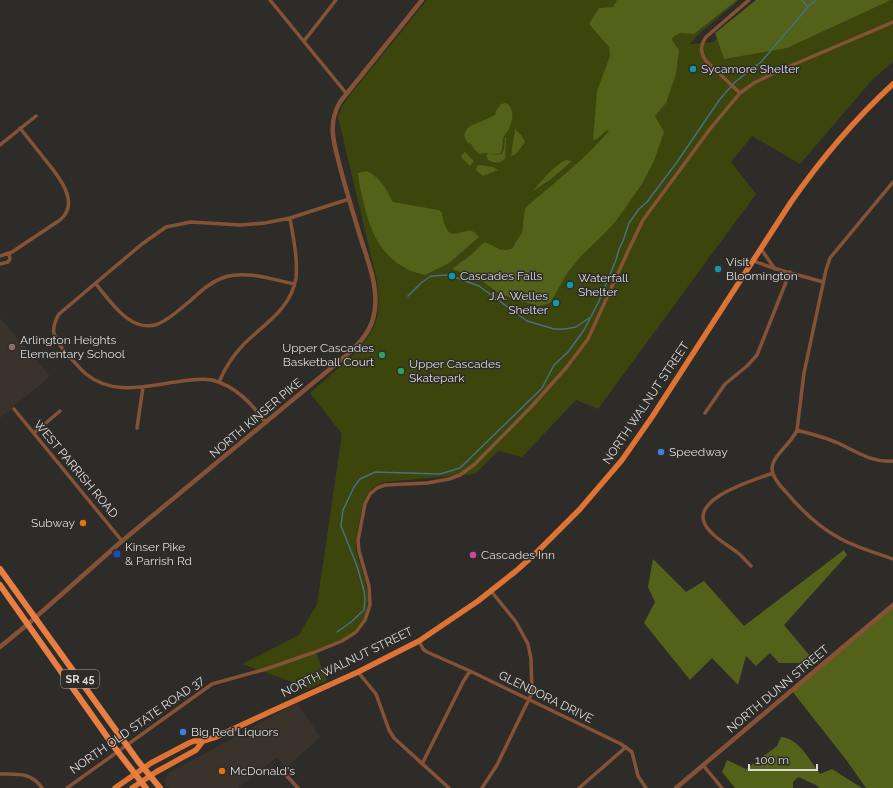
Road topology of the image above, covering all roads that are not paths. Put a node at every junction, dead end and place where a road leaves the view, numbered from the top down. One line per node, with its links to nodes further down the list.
1 (270, 0): 6 (street)
2 (336, 0): 6 (street)
3 (422, 0): 8 (street, NORTH KINSER PIKE)
4 (749, 0): 9 (street)
5 (893, 22): 9 (street, NORTH OLD STATE ROAD 37)
6 (304, 41): 8 (street)
7 (893, 84): 16 (main road, NORTH WALNUT STREET)
8 (346, 93): 14 (street, NORTH KINSER PIKE)
9 (740, 93): 62 (street, NORTH OLD STATE ROAD 37)
10 (36, 116): 11 (street)
11 (20, 128): 12 (street); 17 (street)
12 (0, 145)
13 (893, 182): 23 (street)
14 (349, 199): 15 (street); 31 (street, NORTH KINSER PIKE)
15 (290, 218): 24 (street); 25 (street)
16 (761, 249): 19 (main road, NORTH WALNUT STREET); 21 (street)
17 (9, 253): 18 (street); 20 (street)
18 (0, 256)
19 (754, 261): 21 (street); 42 (main road, NORTH WALNUT STREET)
20 (0, 264)
21 (776, 270): 22 (street)
22 (790, 272): 23 (street); 30 (street)
23 (823, 282): 33 (street)
24 (96, 284): 25 (street); 27 (street)
25 (294, 284): 26 (street)
26 (220, 382): 27 (street); 31 (street)
27 (143, 386): 32 (street)
28 (14, 409): 34 (street, WEST PARRISH ROAD)
29 (60, 411): 34 (street)
30 (705, 413)
31 (266, 423): 37 (street, NORTH KINSER PIKE)
32 (137, 428)
33 (797, 430): 35 (street); 36 (street)
34 (34, 433): 37 (street, WEST PARRISH ROAD)
35 (893, 461)
36 (773, 474): 38 (street); 39 (street)
37 (122, 541): 44 (street, NORTH KINSER PIKE)
38 (893, 559)
39 (751, 566)
40 (0, 569): 44 (highway, SR 45)
41 (0, 585): 45 (highway, SR 45)
42 (491, 591): 46 (main road, NORTH WALNUT STREET); 50 (street)
43 (893, 605): 54 (street, NORTH DUNN STREET)
44 (35, 618): 45 (street, NORTH KINSER PIKE); 55 (highway, SR 45)
45 (28, 624): 47 (street, NORTH KINSER PIKE); 57 (highway, SR 45)
46 (419, 641): 48 (street, GLENDORA DRIVE); 49 (main road, NORTH WALNUT STREET)
47 (0, 647)
48 (470, 671): 50 (street, GLENDORA DRIVE); 53 (street)
49 (358, 672): 51 (main road, NORTH WALNUT STREET); 53 (street)
50 (529, 700): 52 (street, GLENDORA DRIVE); 69 (street)
51 (203, 741): 55 (main road, NORTH WALNUT STREET); 59 (main road, NORTH WALNUT STREET)
52 (626, 747): 70 (street); 71 (street)
53 (422, 764): 68 (street)
54 (703, 765): 72 (street, NORTH DUNN STREET); 73 (street)
55 (143, 768): 57 (main road, NORTH WALNUT STREET); 59 (highway, SR 45)
56 (0, 774): 61 (street)
57 (135, 774): 60 (highway, SR 45); 63 (main road, NORTH WALNUT STREET)
58 (286, 775): 67 (street)
59 (150, 776): 60 (main road, NORTH WALNUT STREET); 66 (highway, SR 45)
60 (141, 782): 64 (main road, NORTH WALNUT STREET); 65 (highway, SR 45)
61 (42, 788)
62 (67, 788)
63 (115, 788)
64 (132, 788)
65 (146, 788)
66 (160, 788)
67 (298, 788)
68 (449, 788)
69 (482, 788)
70 (579, 788)
71 (646, 788)
72 (676, 788)
73 (722, 788)

